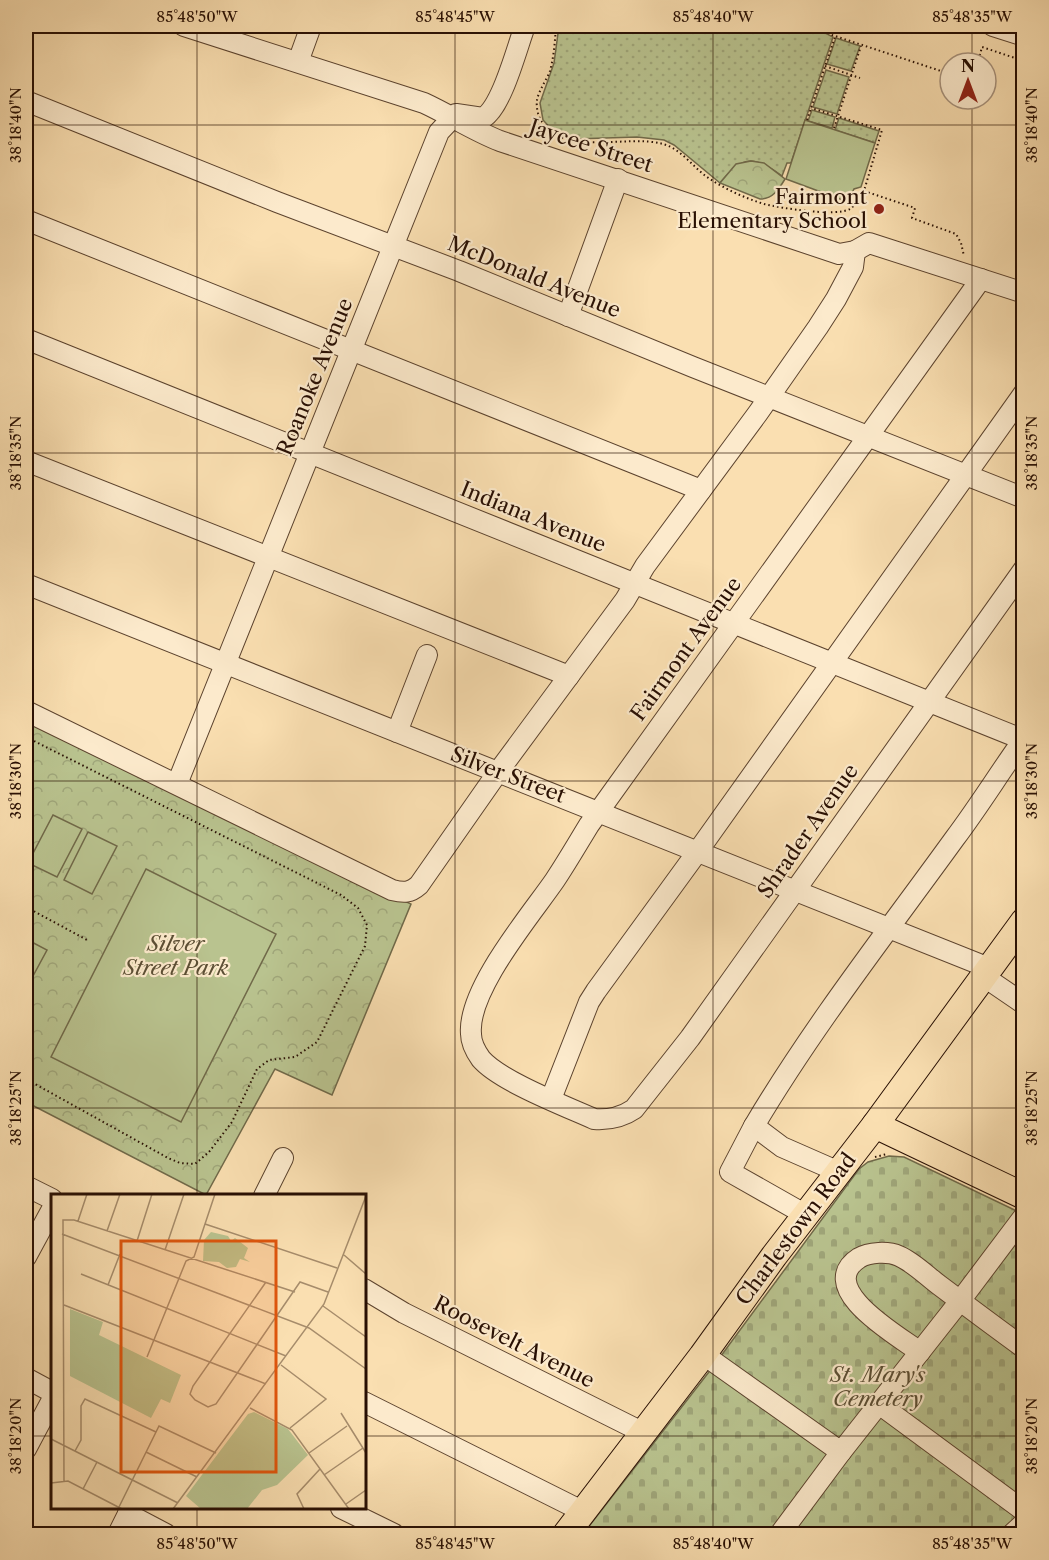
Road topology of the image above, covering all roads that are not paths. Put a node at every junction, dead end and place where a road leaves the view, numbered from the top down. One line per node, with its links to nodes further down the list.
1 (184, 26): 6 (street)
2 (311, 26): 6 (street)
3 (525, 26): 8 (street)
4 (993, 26): 5 (street)
5 (1023, 36)
6 (298, 62): 8 (street)
7 (26, 101): 11 (street, McDonald Avenue)
8 (453, 116): 9 (street, Jaycee Street); 11 (street, Roanoke Avenue)
9 (618, 179): 12 (street, Jaycee Street); 15 (street)
10 (26, 220): 17 (street)
11 (393, 247): 15 (street, McDonald Avenue); 17 (street, Roanoke Avenue)
12 (847, 253): 13 (street, Jaycee Street); 19 (street)
13 (981, 279): 14 (street, Jaycee Street); 20 (street, Fairmont Avenue)
14 (1023, 294)
15 (568, 316): 19 (street, McDonald Avenue)
16 (26, 339): 21 (street, Indiana Avenue)
17 (352, 349): 21 (street, Roanoke Avenue); 24 (street)
18 (1023, 393): 23 (street)
19 (770, 397): 20 (street, McDonald Avenue); 24 (street)
20 (869, 436): 23 (street, McDonald Avenue); 30 (street, Fairmont Avenue)
21 (310, 453): 26 (street, Roanoke Avenue); 29 (street, Indiana Avenue)
22 (26, 461): 26 (street)
23 (964, 474): 25 (street, McDonald Avenue); 32 (street)
24 (701, 490): 29 (street)
25 (1023, 498)
26 (268, 557): 33 (street, Roanoke Avenue); 34 (street)
27 (1023, 569): 35 (street, Shrader Avenue)
28 (26, 584): 33 (street, Silver Street)
29 (634, 584): 30 (street, Indiana Avenue); 34 (street)
30 (734, 624): 32 (street, Indiana Avenue); 41 (street, Fairmont Avenue)
31 (427, 655): 37 (street)
32 (831, 663): 35 (street, Indiana Avenue); 42 (street)
33 (226, 664): 37 (street, Silver Street); 40 (street, Roanoke Avenue)
34 (569, 676): 39 (street)
35 (928, 702): 38 (street, Indiana Avenue); 43 (street, Shrader Avenue)
36 (26, 711): 40 (street)
37 (397, 732): 39 (street, Silver Street)
38 (1023, 740): 45 (street)
39 (498, 772): 40 (street); 41 (street, Silver Street)
40 (177, 784)
41 (599, 811): 42 (street, Silver Street); 48 (street, Fairmont Avenue)
42 (698, 852): 43 (street, Silver Street); 48 (street)
43 (795, 890): 45 (street, Silver Street); 48 (street, Shrader Avenue)
44 (1023, 921): 46 (main road, Charlestown Road)
45 (889, 927): 46 (street, Silver Street); 50 (street)
46 (986, 972): 47 (street, Silver Street); 49 (main road, Charlestown Road)
47 (1023, 1004)
48 (550, 1099)
49 (875, 1125): 52 (main road, Charlestown Road); 55 (main road)
50 (754, 1126): 52 (street); 58 (street)
51 (283, 1158): 54 (street)
52 (839, 1172): 58 (main road, Charlestown Road)
53 (26, 1186): 56 (street)
54 (265, 1194)
55 (1023, 1196)
56 (51, 1198)
57 (51, 1211): 60 (street)
58 (806, 1215): 65 (main road, Charlestown Road)
59 (1023, 1216): 62 (street)
60 (26, 1257)
61 (366, 1290): 71 (street, Roosevelt Avenue)
62 (960, 1301): 63 (street); 64 (street); 64 (street)
63 (1023, 1348)
64 (920, 1352): 70 (street)
65 (704, 1353): 71 (main road, Charlestown Road); 73 (street)
66 (26, 1378): 67 (street)
67 (51, 1391)
68 (51, 1402): 72 (street)
69 (366, 1403): 77 (street)
70 (879, 1404): 73 (street); 76 (street)
71 (644, 1433): 77 (main road, Charlestown Road)
72 (26, 1449)
73 (841, 1452): 83 (street)
74 (343, 1509): 79 (street)
75 (130, 1511): 80 (street); 81 (street)
76 (1023, 1511)
77 (584, 1512): 82 (main road, Charlestown Road)
78 (1023, 1523): 84 (street)
79 (389, 1533)
80 (118, 1534)
81 (166, 1534)
82 (566, 1534)
83 (780, 1534)
84 (1012, 1534)

